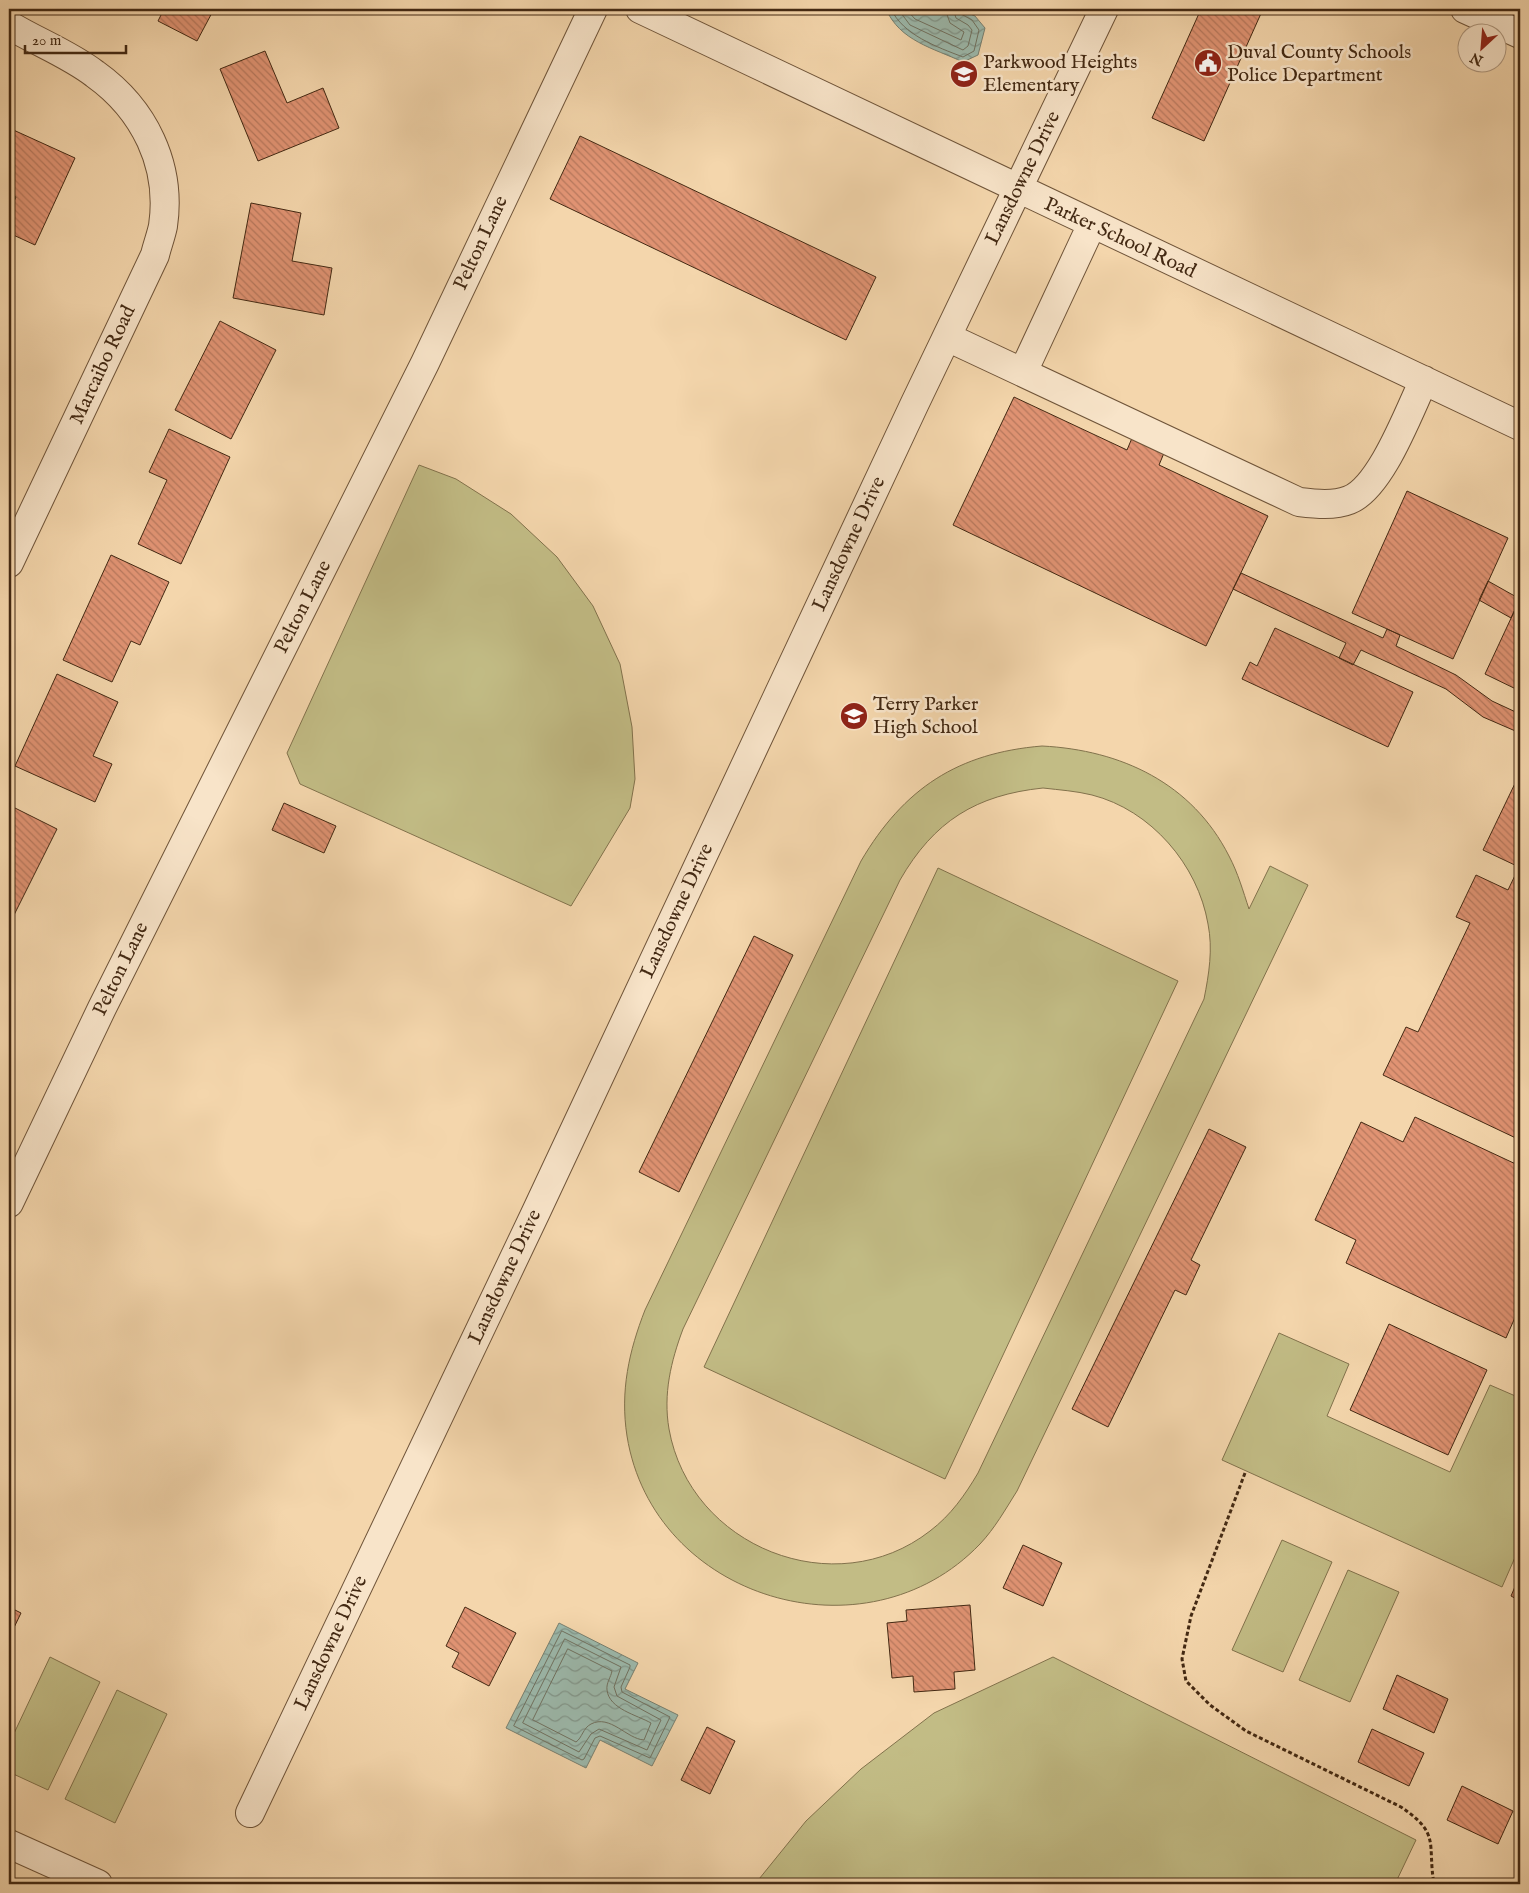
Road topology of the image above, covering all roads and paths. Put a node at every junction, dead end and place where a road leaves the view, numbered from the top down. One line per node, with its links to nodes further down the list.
1 (593, 9): 14 (street, Pelton Lane)
2 (640, 9): 7 (street, Parker School Road)
3 (1104, 9): 7 (street, Lansdowne Drive)
4 (1465, 9): 6 (street)
5 (9, 25): 13 (street, Marcaibo Road)
6 (1520, 34)
7 (1017, 189): 8 (street, Parker School Road); 9 (street, Lansdowne Drive)
8 (1092, 224): 10 (street); 11 (street, Parker School Road)
9 (947, 337): 10 (street); 16 (street, Lansdowne Drive)
10 (1023, 372): 11 (street)
11 (1424, 380): 12 (street, Parker School Road)
12 (1520, 426)
13 (12, 548)
14 (9, 1203)
15 (1245, 1473): 19 (path)
16 (250, 1813)
17 (9, 1844): 18 (street)
18 (98, 1884)
19 (1434, 1884)

